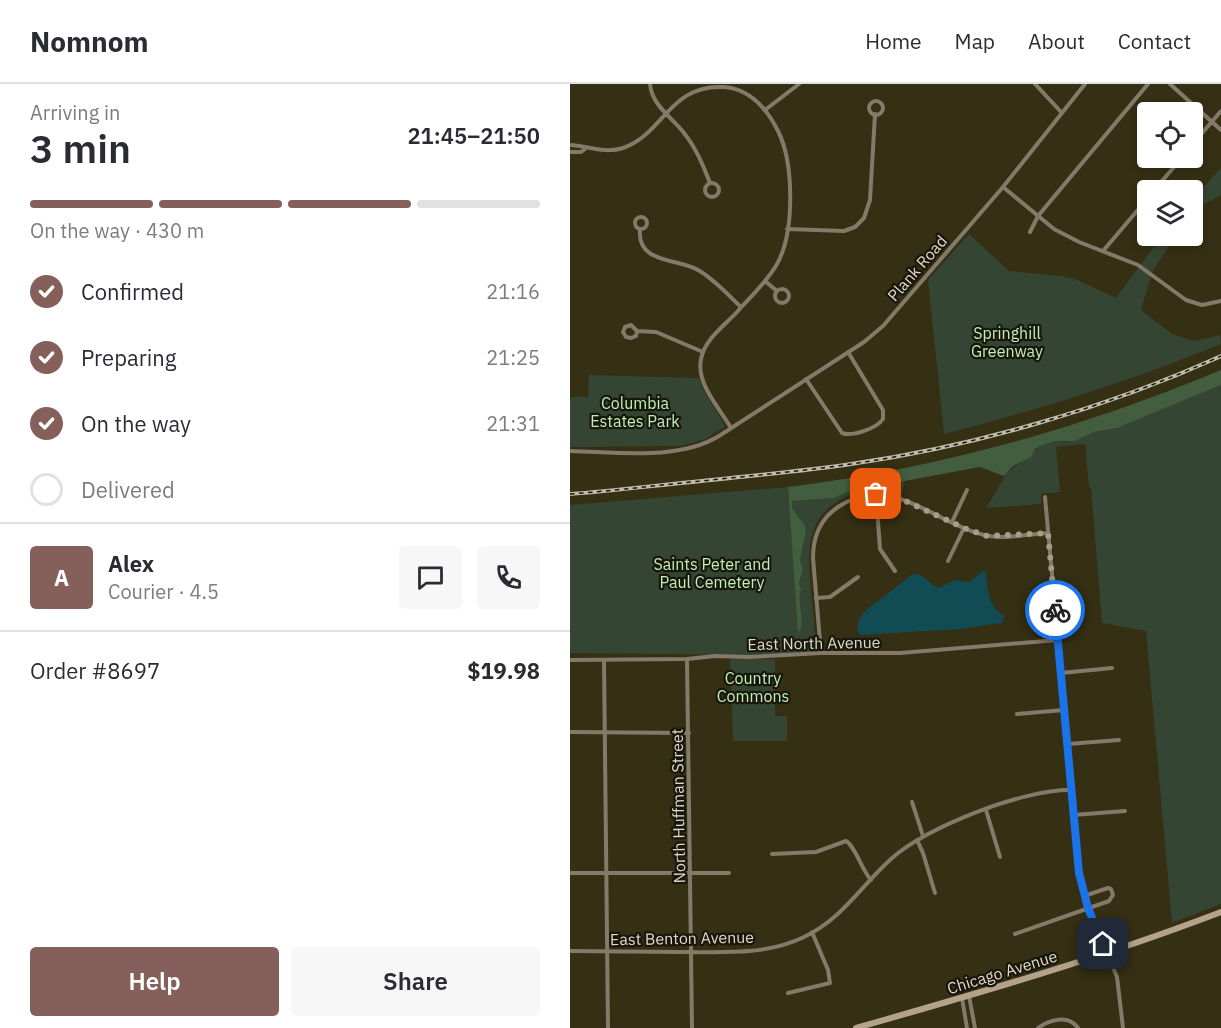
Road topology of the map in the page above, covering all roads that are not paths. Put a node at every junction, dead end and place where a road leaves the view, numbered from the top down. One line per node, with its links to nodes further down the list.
1 (650, 84): 10 (street)
2 (799, 84): 8 (street)
3 (1035, 84): 11 (street)
4 (1085, 84): 11 (street, Plank Road)
5 (1148, 84): 24 (street)
6 (1170, 84): 13 (street)
7 (725, 85): 8 (street); 10 (street)
8 (765, 110): 25 (street)
9 (1221, 111): 13 (street)
10 (665, 112): 17 (street); 21 (street)
11 (1062, 113): 22 (street, Plank Road)
12 (875, 114): 25 (street)
13 (1212, 122): 14 (street); 15 (street)
14 (1221, 130)
15 (1203, 132)
16 (570, 145): 17 (street)
17 (585, 149): 18 (street)
18 (570, 152)
19 (1173, 168): 20 (street)
20 (1163, 180)
21 (710, 183)
22 (1003, 187): 24 (street); 35 (street, Plank Road)
23 (1137, 211): 28 (street)
24 (1038, 216): 27 (street); 28 (street)
25 (787, 229): 29 (street)
26 (640, 230): 32 (street)
27 (1030, 232)
28 (1102, 251): 31 (street)
29 (765, 281): 30 (street); 32 (street)
30 (777, 291)
31 (1221, 301)
32 (741, 307): 34 (street)
33 (637, 331): 34 (street)
34 (704, 352): 37 (street)
35 (848, 352): 36 (street, Plank Road); 36 (street)
36 (806, 379): 37 (street, Plank Road)
37 (731, 428): 38 (street, Plank Road)
38 (570, 451)
39 (967, 490): 42 (street)
40 (876, 494): 42 (street); 46 (street); 48 (street)
41 (1045, 497): 44 (street)
42 (952, 522): 43 (street)
43 (964, 528): 44 (street); 45 (street)
44 (1048, 533): 49 (street)
45 (948, 561)
46 (895, 570)
47 (858, 577): 48 (street)
48 (816, 598): 50 (street)
49 (1058, 640): 50 (street, East North Avenue); 55 (street)
50 (820, 653): 51 (street, East North Avenue)
51 (687, 659): 53 (street, East North Avenue); 60 (street, North Huffman Street)
52 (570, 660): 53 (street, East North Avenue)
53 (604, 660): 59 (street)
54 (1112, 668): 55 (street)
55 (1061, 673): 56 (street)
56 (1064, 710): 57 (street); 62 (street)
57 (1017, 714)
58 (570, 732): 59 (street)
59 (604, 732): 60 (street); 73 (street)
60 (689, 733): 74 (street, North Huffman Street)
61 (1119, 740): 62 (street)
62 (1068, 744): 63 (street)
63 (1071, 790): 65 (street, East Benton Avenue); 67 (street)
64 (912, 802): 68 (street)
65 (986, 810): 68 (street, East Benton Avenue); 71 (street)
66 (1125, 811): 67 (street)
67 (1073, 815): 78 (street)
68 (923, 836): 69 (street, East Benton Avenue)
69 (917, 840): 76 (street, East Benton Avenue); 77 (street)
70 (772, 854): 76 (street)
71 (1000, 857)
72 (570, 873): 73 (street)
73 (606, 873): 74 (street); 84 (street)
74 (691, 873): 75 (street); 85 (street, North Huffman Street)
75 (729, 873)
76 (871, 879): 81 (street, East Benton Avenue)
77 (935, 893)
78 (1084, 896): 79 (street); 79 (street)
79 (1088, 908): 82 (street); 86 (street)
80 (1221, 912): 86 (main road, Chicago Avenue)
81 (812, 932): 85 (street, East Benton Avenue); 87 (street)
82 (1016, 934)
83 (570, 951): 84 (street, East Benton Avenue)
84 (607, 951): 85 (street, East Benton Avenue); 89 (street)
85 (691, 952): 90 (street, North Huffman Street)
86 (1107, 953): 88 (main road, Chicago Avenue); 96 (street)
87 (788, 993)
88 (965, 997): 91 (main road, Chicago Avenue); 92 (street); 93 (street)
89 (608, 1028)
90 (693, 1028)
91 (856, 1028)
92 (968, 1028)
93 (975, 1028)
94 (1038, 1028): 95 (street)
95 (1078, 1028)
96 (1123, 1028)

